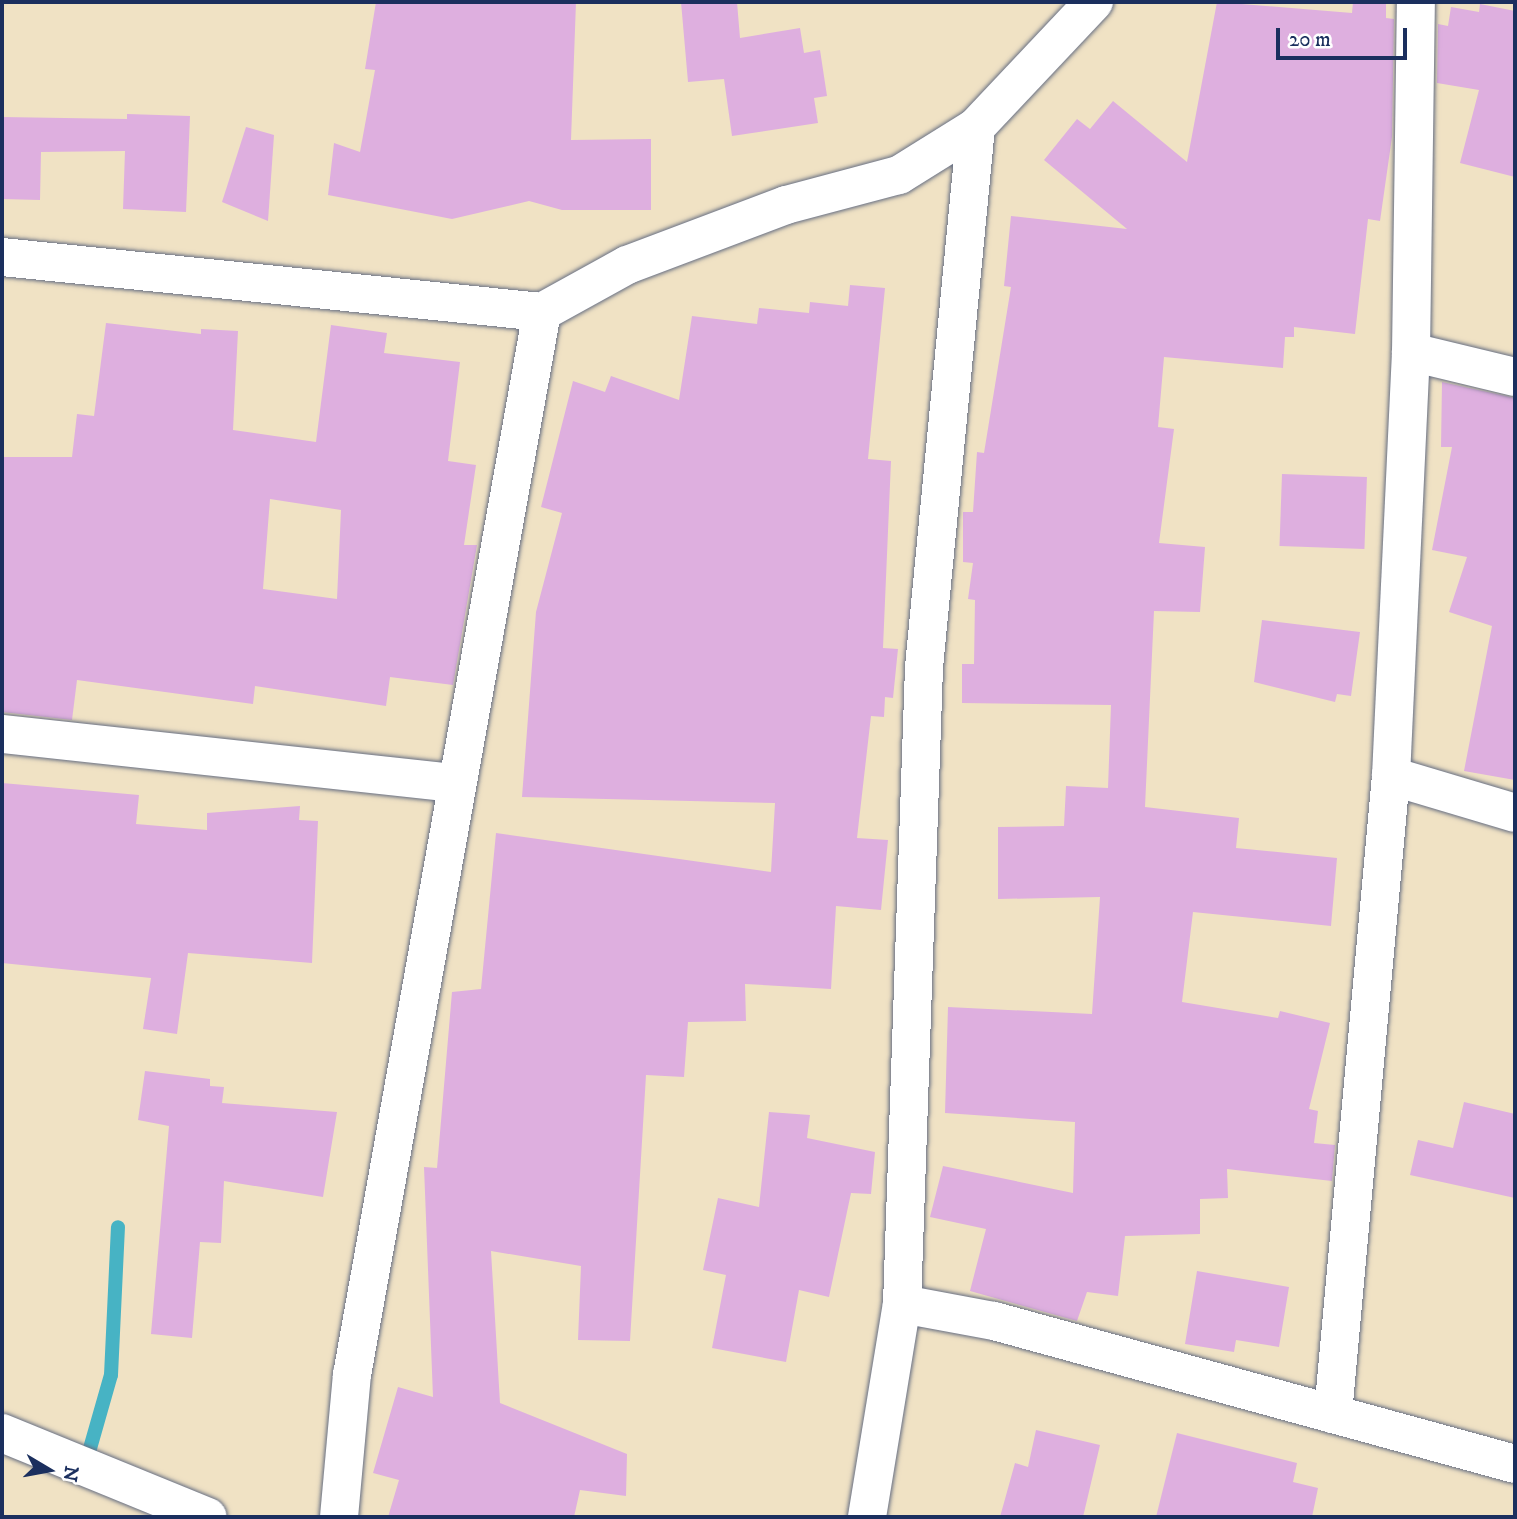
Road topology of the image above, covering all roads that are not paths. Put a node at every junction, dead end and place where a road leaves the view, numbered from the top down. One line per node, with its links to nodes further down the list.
1 (1094, 2): 3 (street)
2 (1416, 2): 6 (street)
3 (976, 127): 5 (street); 12 (street)
4 (2, 257): 5 (street)
5 (542, 312): 10 (street)
6 (1411, 352): 7 (street); 9 (street)
7 (1515, 377)
8 (2, 734): 10 (street)
9 (1391, 776): 11 (street); 13 (street)
10 (454, 783): 17 (street)
11 (1515, 813)
12 (902, 1304): 13 (street); 18 (street)
13 (1333, 1414): 15 (street)
14 (2, 1433): 16 (street)
15 (1515, 1464)
16 (208, 1517)
17 (339, 1517)
18 (867, 1517)

